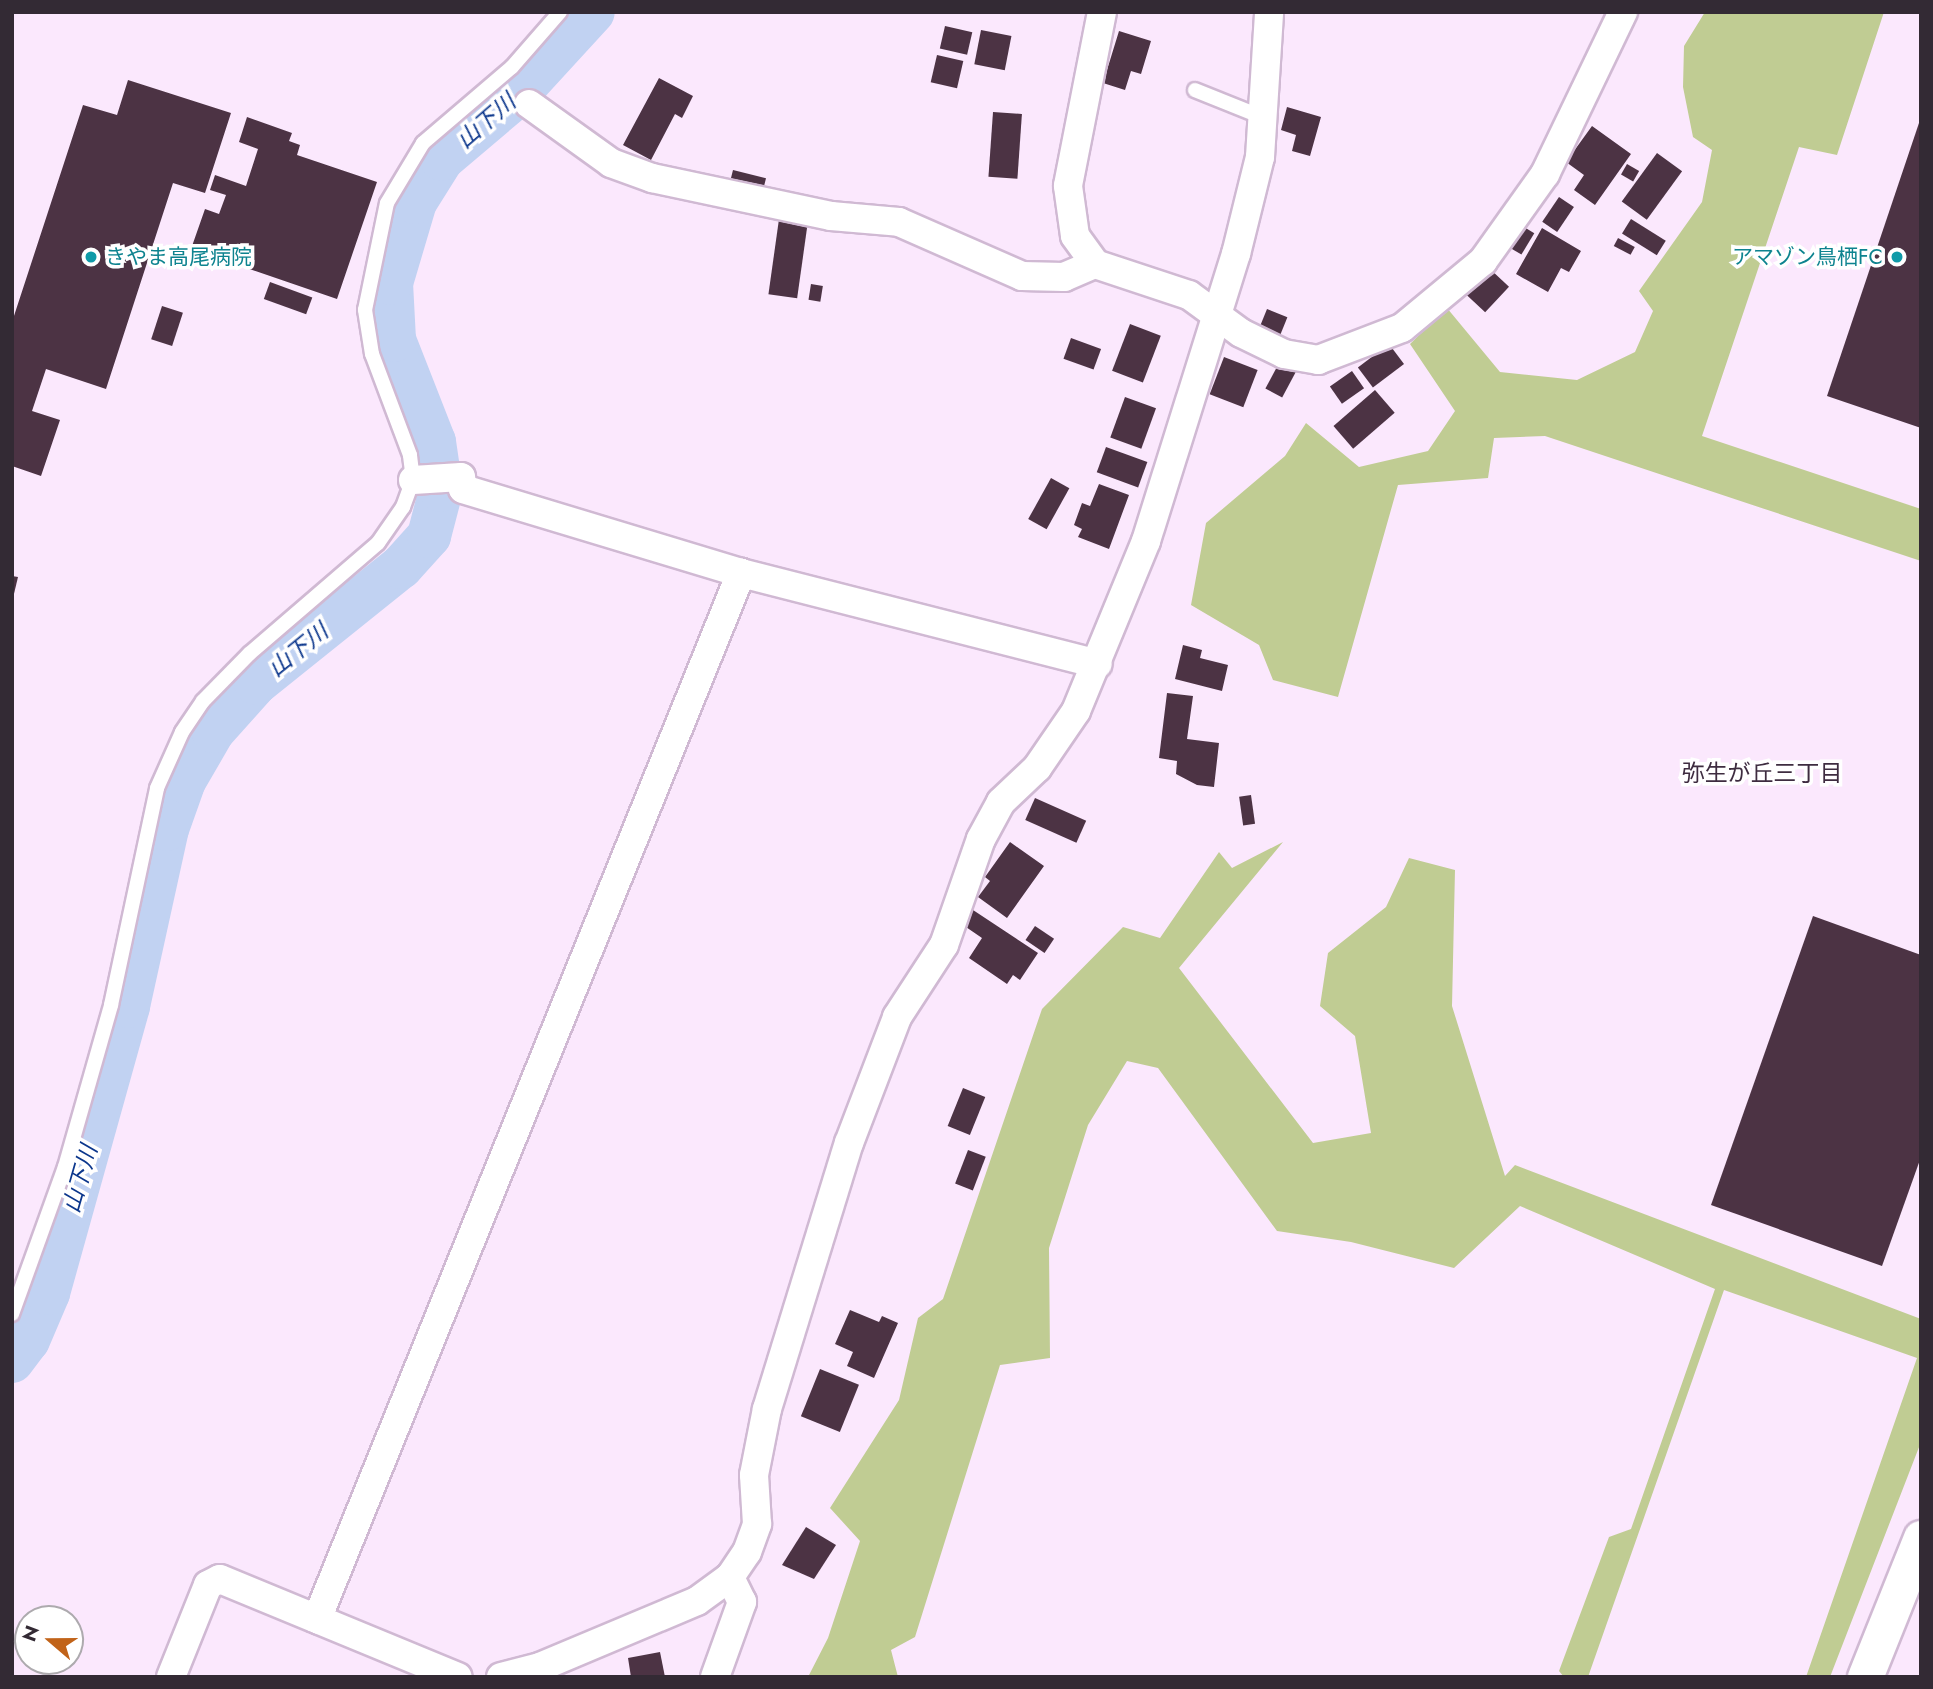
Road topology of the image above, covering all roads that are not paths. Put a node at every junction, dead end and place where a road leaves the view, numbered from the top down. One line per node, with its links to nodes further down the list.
1 (560, 12): 10 (lane)
2 (1102, 12): 8 (street)
3 (1269, 12): 7 (street)
4 (1623, 12): 9 (street)
5 (1195, 90): 7 (lane)
6 (529, 104): 8 (street)
7 (1262, 117): 9 (street)
8 (1095, 264): 9 (street)
9 (1215, 312): 12 (street)
10 (417, 480): 11 (street); 13 (lane)
11 (741, 573): 12 (street); 16 (street)
12 (1098, 664): 15 (street)
13 (12, 1314)
14 (1921, 1538): 21 (street)
15 (730, 1577): 19 (street); 20 (street)
16 (317, 1619): 17 (street); 18 (street)
17 (171, 1677)
18 (458, 1677)
19 (501, 1677)
20 (715, 1677)
21 (1866, 1677)

